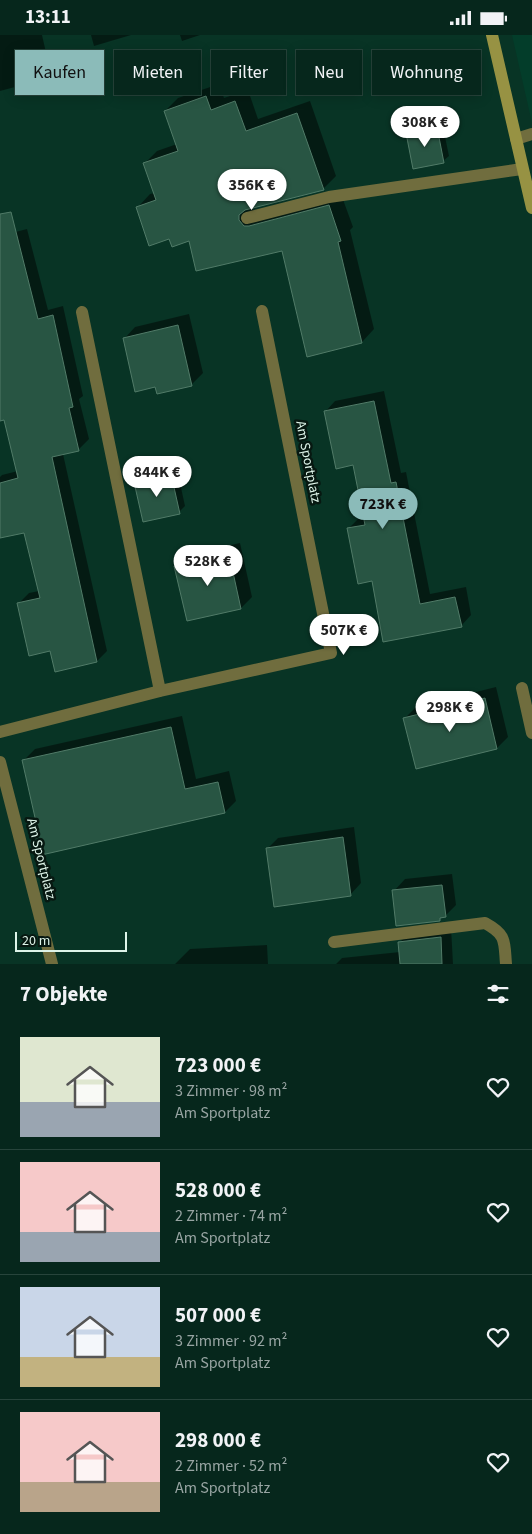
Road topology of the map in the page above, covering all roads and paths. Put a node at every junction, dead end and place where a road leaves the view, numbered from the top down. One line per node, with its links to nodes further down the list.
1 (492, 35): 3 (main road)
2 (532, 134): 3 (street)
3 (516, 139): 4 (main road)
4 (522, 169): 5 (main road); 6 (street)
5 (532, 208)
6 (247, 218)
7 (262, 311): 10 (street, Am Sportplatz)
8 (82, 312): 10 (street)
9 (522, 688): 12 (street)
10 (160, 691): 11 (street, Am Sportplatz)
11 (0, 732)
12 (532, 733)
13 (0, 762): 15 (street, Am Sportplatz)
14 (334, 941): 16 (street)
15 (52, 964)
16 (506, 964)

